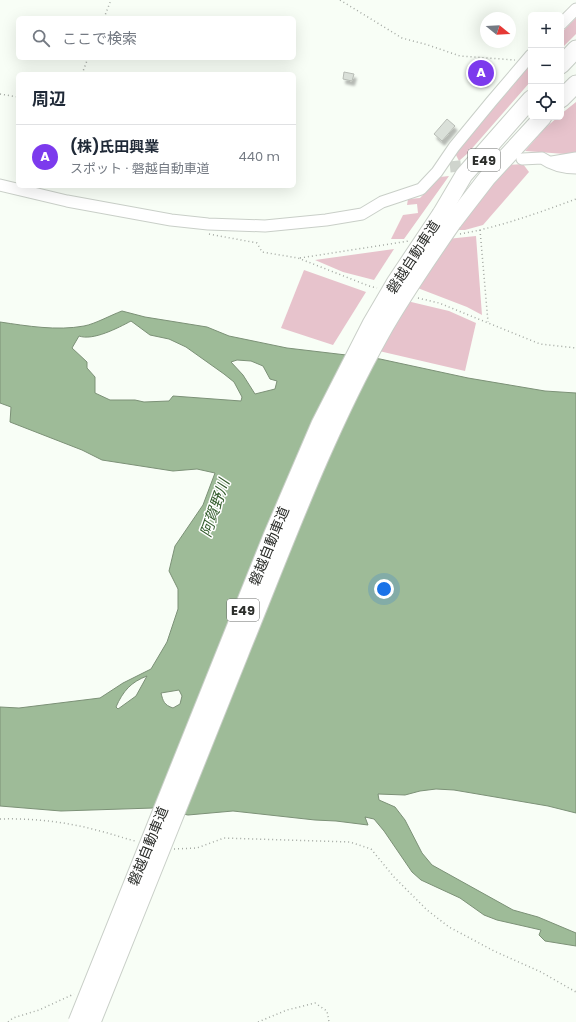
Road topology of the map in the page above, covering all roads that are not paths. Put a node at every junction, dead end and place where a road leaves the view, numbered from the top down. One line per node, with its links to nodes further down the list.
1 (576, 9): 2 (street)
2 (564, 21)
3 (576, 49): 5 (highway)
4 (527, 59): 20 (street)
5 (564, 62)
6 (576, 64): 7 (highway)
7 (564, 76)
8 (576, 84): 10 (highway)
9 (576, 94): 11 (street)
10 (564, 96)
11 (564, 100)
12 (528, 102): 22 (highway)
13 (528, 112): 22 (highway, 磐越自動車道 / E49)
14 (540, 120): 22 (highway, 磐越自動車道 / E49)
15 (576, 158): 17 (street)
16 (522, 159): 17 (street)
17 (548, 162): 19 (street)
18 (450, 167): 20 (street)
19 (576, 168)
20 (438, 172): 21 (street)
21 (0, 185)
22 (447, 218): 23 (highway, 磐越自動車道 / E49, bridge); 24 (highway, 磐越自動車道 / E49, bridge)
23 (77, 1022)
24 (92, 1022)

